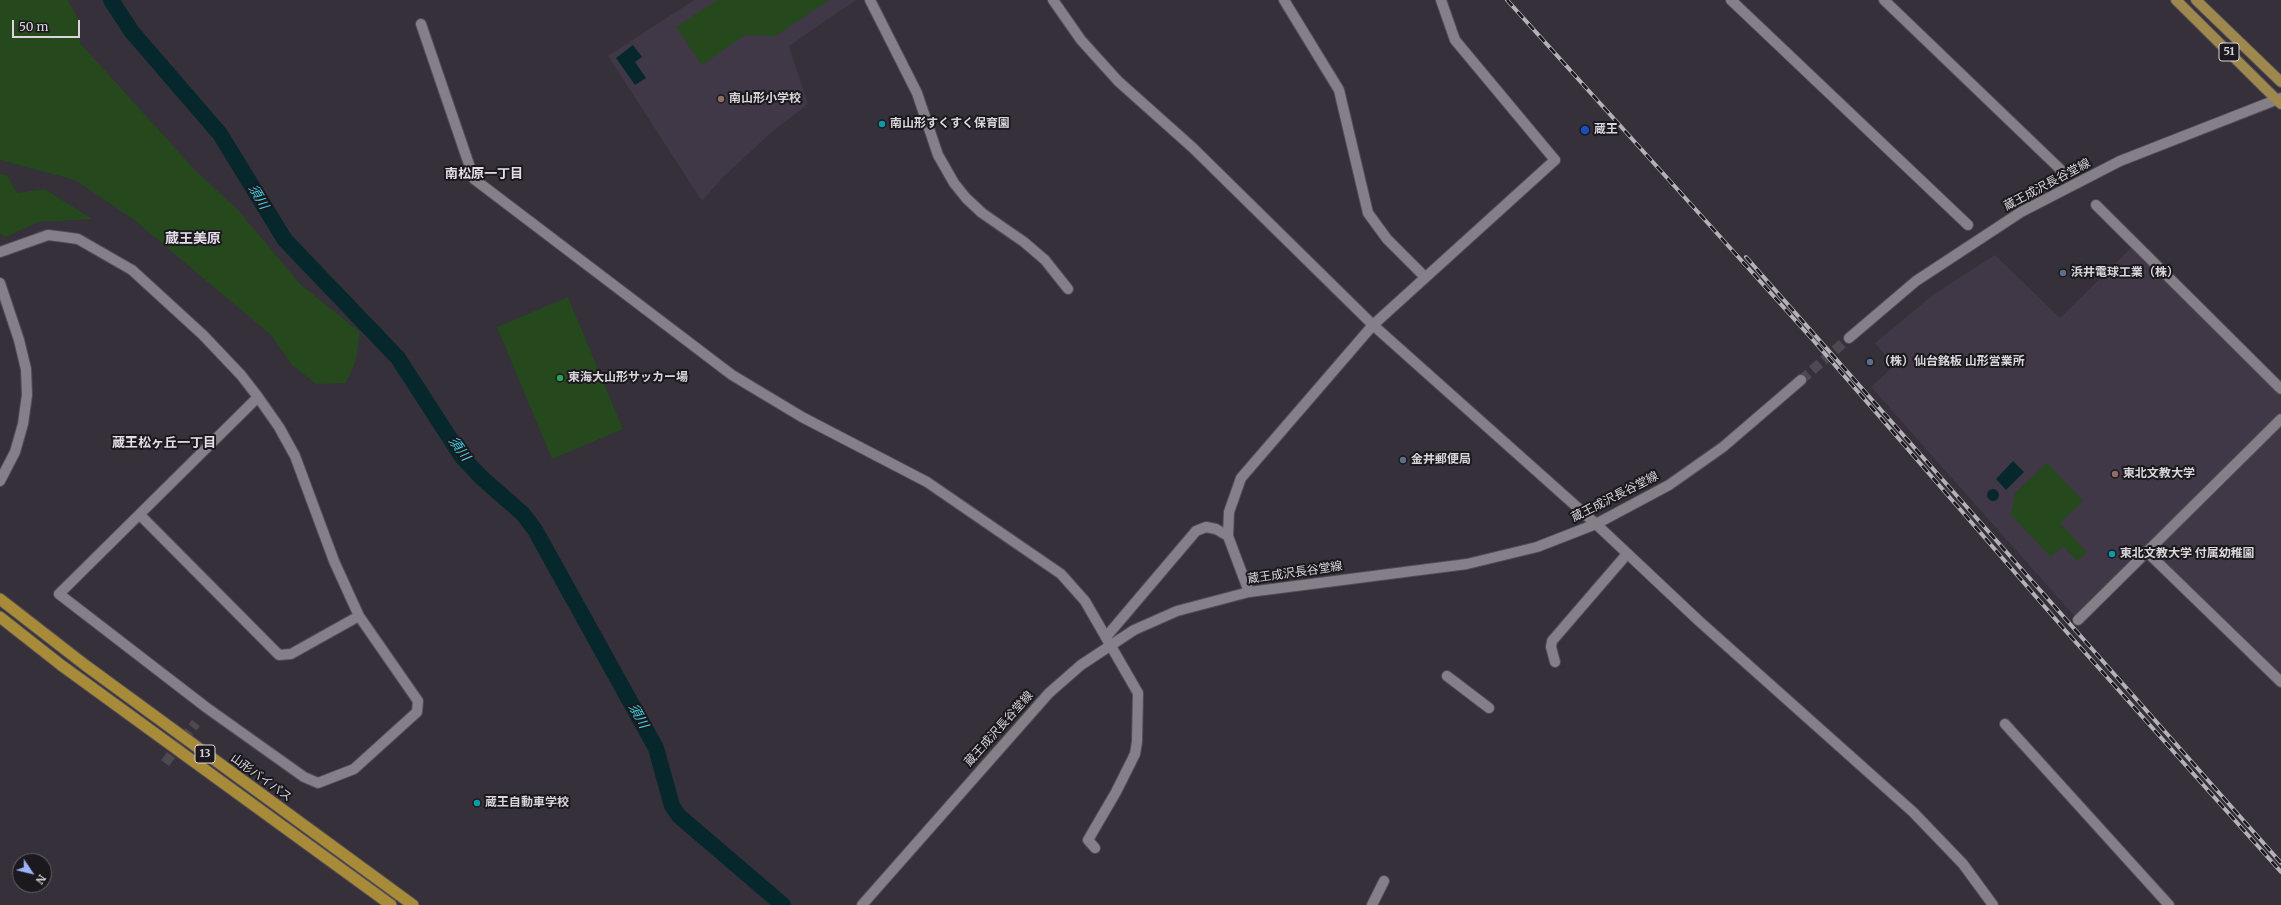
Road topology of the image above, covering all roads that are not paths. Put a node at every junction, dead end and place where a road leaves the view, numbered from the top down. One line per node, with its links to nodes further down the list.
1 (870, 0): 18 (street)
2 (1053, 0): 19 (street)
3 (1284, 0): 16 (street)
4 (1441, 0): 16 (street)
5 (1731, 0): 14 (street)
6 (1884, 0): 12 (street)
7 (2176, 0): 11 (main road, 51)
8 (2196, 0): 10 (main road, 51)
9 (421, 24): 36 (street)
10 (2281, 82)
11 (2279, 100): 20 (street, 蔵王成沢長谷堂線)
12 (2060, 169)
13 (2096, 205): 22 (street)
14 (1968, 226)
15 (0, 252): 23 (street)
16 (1425, 277): 19 (street)
17 (0, 283): 25 (street)
18 (1068, 289)
19 (1373, 325): 27 (street); 28 (street)
20 (1849, 338)
21 (1801, 380): 27 (street, 蔵王成沢長谷堂線)
22 (2281, 389)
23 (258, 397): 26 (street); 33 (street)
24 (2281, 419): 29 (street)
25 (0, 481)
26 (140, 515): 33 (street); 33 (street)
27 (1596, 524): 30 (street); 31 (street, 蔵王成沢長谷堂線)
28 (1228, 536): 31 (street); 36 (street)
29 (2147, 552): 35 (street); 39 (street)
30 (1627, 554): 37 (street); 48 (street)
31 (1249, 592): 36 (street, 蔵王成沢長谷堂線)
32 (0, 599): 45 (highway, 山形バイパス / 13)
33 (359, 616)
34 (0, 617): 44 (highway, 山形バイパス / 13)
35 (2078, 620)
36 (1108, 641): 42 (street); 46 (street, 蔵王成沢長谷堂線)
37 (1555, 662)
38 (1447, 676): 40 (street)
39 (2281, 682)
40 (1489, 708)
41 (2005, 724): 49 (street)
42 (1095, 848)
43 (1384, 881): 47 (street)
44 (392, 905)
45 (413, 905)
46 (862, 905)
47 (1372, 905)
48 (1994, 905)
49 (2169, 905)

